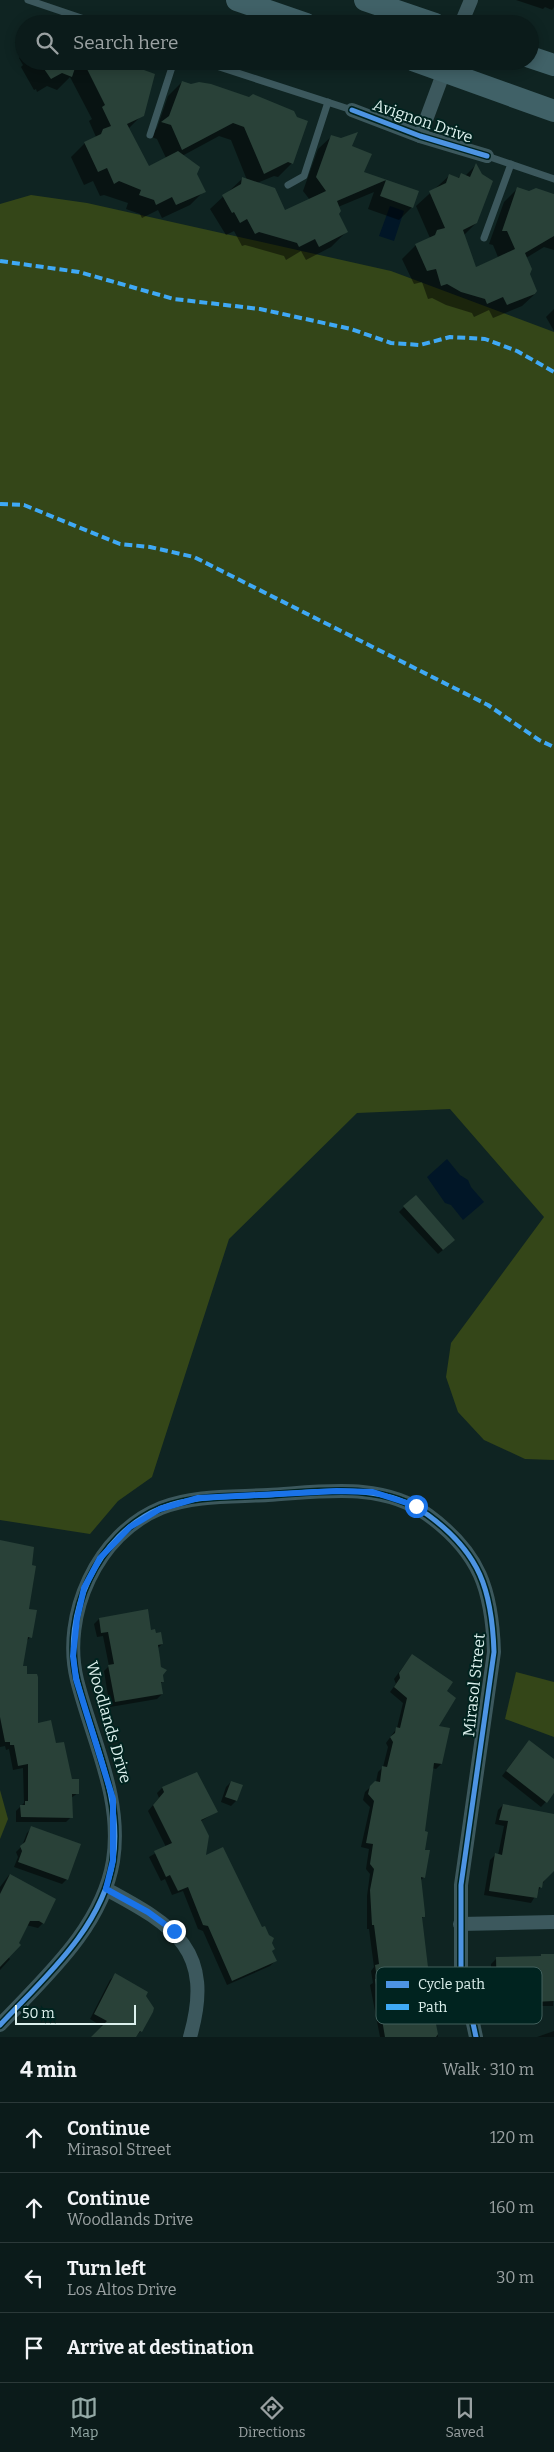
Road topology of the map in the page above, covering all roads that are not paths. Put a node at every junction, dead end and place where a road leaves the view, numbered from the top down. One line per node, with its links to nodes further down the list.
1 (28, 0): 5 (lane)
2 (237, 0): 6 (main road)
3 (365, 0): 7 (main road)
4 (471, 0): 8 (street)
5 (73, 15)
6 (280, 15)
7 (408, 15)
8 (465, 15)
9 (539, 60): 10 (main road)
10 (554, 65)
11 (171, 70): 18 (lane)
12 (229, 70): 15 (lane, Avignon Drive)
13 (445, 70): 19 (street, Avignon Drive)
14 (456, 70): 17 (main road)
15 (328, 102): 16 (lane, Avignon Drive); 23 (lane)
16 (352, 110): 19 (street, Avignon Drive)
17 (554, 111)
18 (150, 135)
19 (420, 136): 20 (street, Avignon Drive)
20 (488, 156): 21 (lane, Avignon Drive)
21 (511, 164): 22 (lane, Avignon Drive); 24 (lane)
22 (554, 179)
23 (288, 185)
24 (484, 238)
25 (130, 1527): 26 (street, Woodlands Drive); 28 (street, Mirasol Street)
26 (106, 1889): 30 (street, Woodlands Drive); 32 (street)
27 (554, 1922): 28 (street)
28 (460, 1924): 29 (street, Mirasol Street)
29 (461, 1967)
30 (0, 2024)
31 (473, 2024): 33 (street, Mirasol Street)
32 (190, 2037)
33 (476, 2037)

